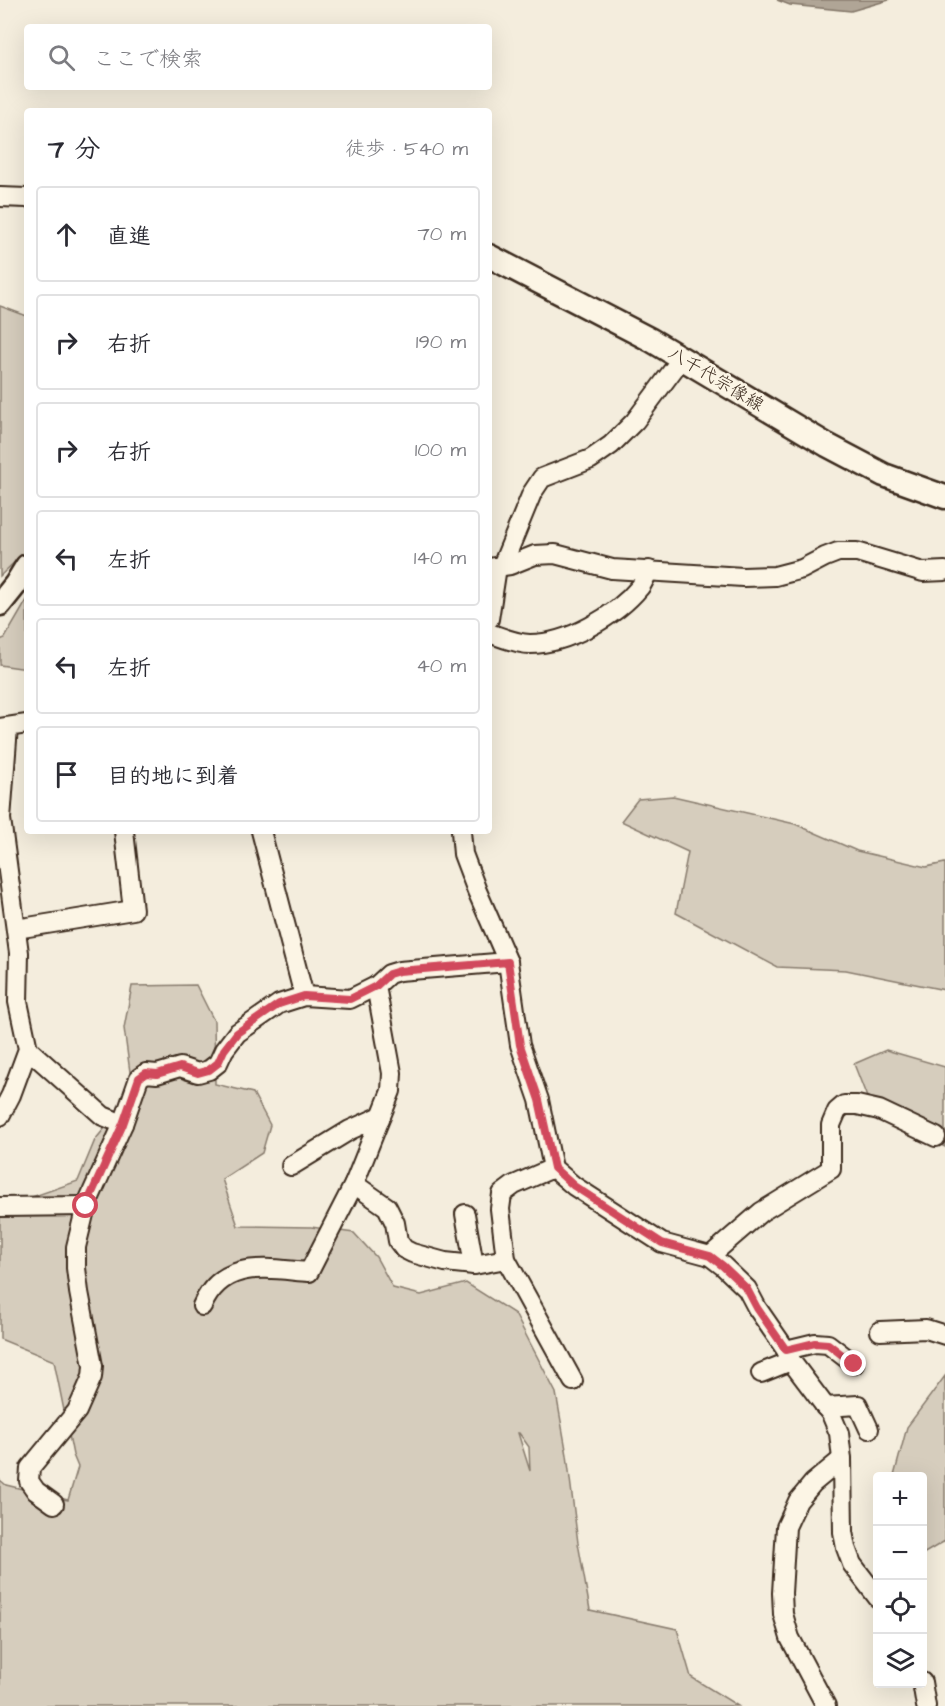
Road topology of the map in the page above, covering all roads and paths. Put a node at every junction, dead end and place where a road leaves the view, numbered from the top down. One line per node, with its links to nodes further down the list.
1 (0, 197): 2 (street)
2 (24, 198)
3 (492, 258): 4 (main road, 八千代宗像線)
4 (682, 358): 5 (main road, 八千代宗像線); 6 (street)
5 (945, 497)
6 (496, 567): 7 (street); 10 (street)
7 (649, 570): 9 (street); 12 (street)
8 (24, 571): 11 (main road)
9 (945, 571)
10 (492, 597)
11 (0, 603)
12 (492, 634)
13 (24, 725): 14 (street)
14 (4, 728): 18 (street)
15 (124, 834): 18 (street)
16 (460, 834): 19 (street)
17 (258, 838): 21 (street)
18 (16, 929): 22 (street)
19 (508, 962): 20 (street); 28 (street)
20 (376, 986): 21 (street); 24 (street)
21 (304, 996): 25 (street)
22 (27, 1049): 23 (street); 25 (street)
23 (0, 1116)
24 (381, 1116): 27 (street); 29 (street)
25 (123, 1124): 30 (street)
26 (936, 1137): 33 (street)
27 (291, 1166)
28 (554, 1168): 33 (street); 34 (street)
29 (354, 1184): 35 (street); 36 (street)
30 (86, 1206): 31 (street); 46 (street)
31 (0, 1207)
32 (465, 1214): 35 (street)
33 (710, 1256): 39 (street)
34 (506, 1259): 35 (street); 42 (street)
35 (474, 1265)
36 (202, 1306)
37 (880, 1331): 38 (street)
38 (945, 1335)
39 (788, 1356): 40 (street); 41 (street); 43 (street)
40 (854, 1364)
41 (761, 1373)
42 (573, 1381)
43 (825, 1407): 44 (street); 45 (street)
44 (869, 1429)
45 (842, 1459): 47 (street); 49 (street)
46 (54, 1504)
47 (870, 1575)
48 (923, 1688): 50 (street)
49 (826, 1706)
50 (926, 1706)

